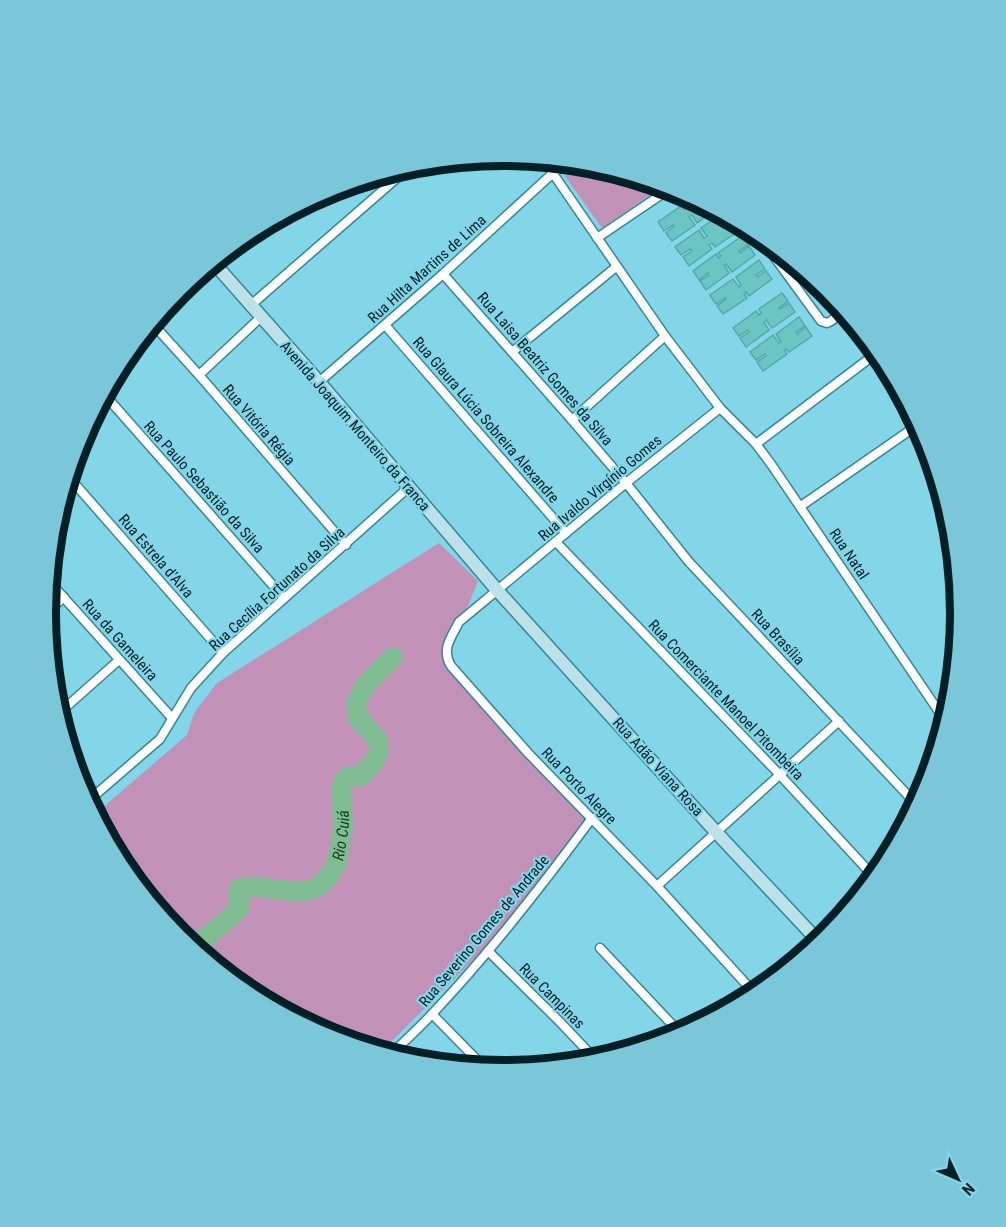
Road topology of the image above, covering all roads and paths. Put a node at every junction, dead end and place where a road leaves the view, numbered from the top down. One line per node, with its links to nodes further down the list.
1 (550, 169): 3 (street, Rua Natal)
2 (558, 170): 3 (street, Rua Hilta Martins de Lima)
3 (553, 173): 6 (street, Rua Natal); 10 (street, Rua Hilta Martins de Lima)
4 (397, 179): 11 (street)
5 (661, 195): 6 (street)
6 (597, 238): 8 (street, Rua Natal)
7 (779, 261): 12 (street)
8 (616, 267): 16 (street, Rua Natal); 17 (street)
9 (219, 268): 11 (street, Avenida Joaquim Monteiro da Franca)
10 (443, 274): 14 (street, Rua Hilta Martins de Lima); 17 (street, Rua Laisa Beatriz Gomes da Silva)
11 (251, 305): 13 (street, Avenida Joaquim Monteiro da Franca)
12 (837, 316)
13 (261, 317): 19 (street); 20 (street, Avenida Joaquim Monteiro da Franca)
14 (384, 325): 20 (street, Rua Hilta Martins de Lima); 30 (street, Rua Glaura Lúcia Sobreira Alexandre)
15 (158, 329): 19 (street, Rua Vitória Régia)
16 (664, 336): 22 (street, Rua Natal); 23 (street)
17 (512, 352): 23 (street, Rua Laisa Beatriz Gomes da Silva)
18 (870, 358): 25 (street)
19 (199, 375): 32 (street, Rua Vitória Régia)
20 (319, 382): 28 (street, Avenida Joaquim Monteiro da Franca)
21 (110, 401): 36 (street, Rua Paulo Sebastião da Silva)
22 (720, 408): 25 (street, Rua Natal); 26 (street, Rua Ivaldo Virgínio Gomes)
23 (572, 420): 26 (street, Rua Laisa Beatriz Gomes da Silva)
24 (910, 430): 29 (street)
25 (756, 444): 29 (street, Rua Natal)
26 (626, 483): 30 (street, Rua Ivaldo Virgínio Gomes); 43 (street, Rua Brasília)
27 (75, 484): 38 (street, Rua Estrela d'Alva)
28 (409, 488): 32 (street, Rua Cecília Fortunato da Silva); 34 (street, Avenida Joaquim Monteiro da Franca)
29 (801, 507): 41 (street, Rua Natal)
30 (566, 533): 31 (street, Rua Ivaldo Virgínio Gomes)
31 (556, 542): 34 (street, Rua Ivaldo Virgínio Gomes); 44 (street, Rua Comerciante Manoel Pitombeira)
32 (346, 545): 36 (street, Rua Cecília Fortunato da Silva)
33 (56, 588): 35 (street, Rua da Gameleira)
34 (497, 590): 47 (street, Rua Porto Alegre); 48 (street, Rua Adão Viana Rosa)
35 (64, 597): 37 (street); 39 (street, Rua da Gameleira)
36 (284, 598): 38 (street, Rua Cecília Fortunato da Silva)
37 (56, 604)
38 (223, 653): 42 (street, Rua Cecília Fortunato da Silva)
39 (120, 660): 40 (street); 42 (street, Rua da Gameleira)
40 (66, 707)
41 (939, 712)
42 (172, 718): 45 (street, Rua Cecília Fortunato da Silva)
43 (839, 721): 44 (street); 46 (street, Rua Brasília)
44 (780, 775): 48 (street); 49 (street, Rua Comerciante Manoel Pitombeira)
45 (95, 795)
46 (910, 798)
47 (591, 818): 50 (street, Rua Porto Alegre); 53 (street, Rua Severino Gomes de Andrade)
48 (716, 832): 50 (street); 51 (street, Rua Adão Viana Rosa)
49 (869, 871)
50 (657, 886): 54 (street, Rua Porto Alegre)
51 (813, 936)
52 (600, 948): 56 (street)
53 (488, 951): 55 (street, Rua Severino Gomes de Andrade); 58 (street, Rua Campinas)
54 (749, 988)
55 (432, 1014): 57 (street, Rua Severino Gomes de Andrade); 59 (street)
56 (674, 1027)
57 (397, 1048)
58 (589, 1052)
59 (477, 1060)

